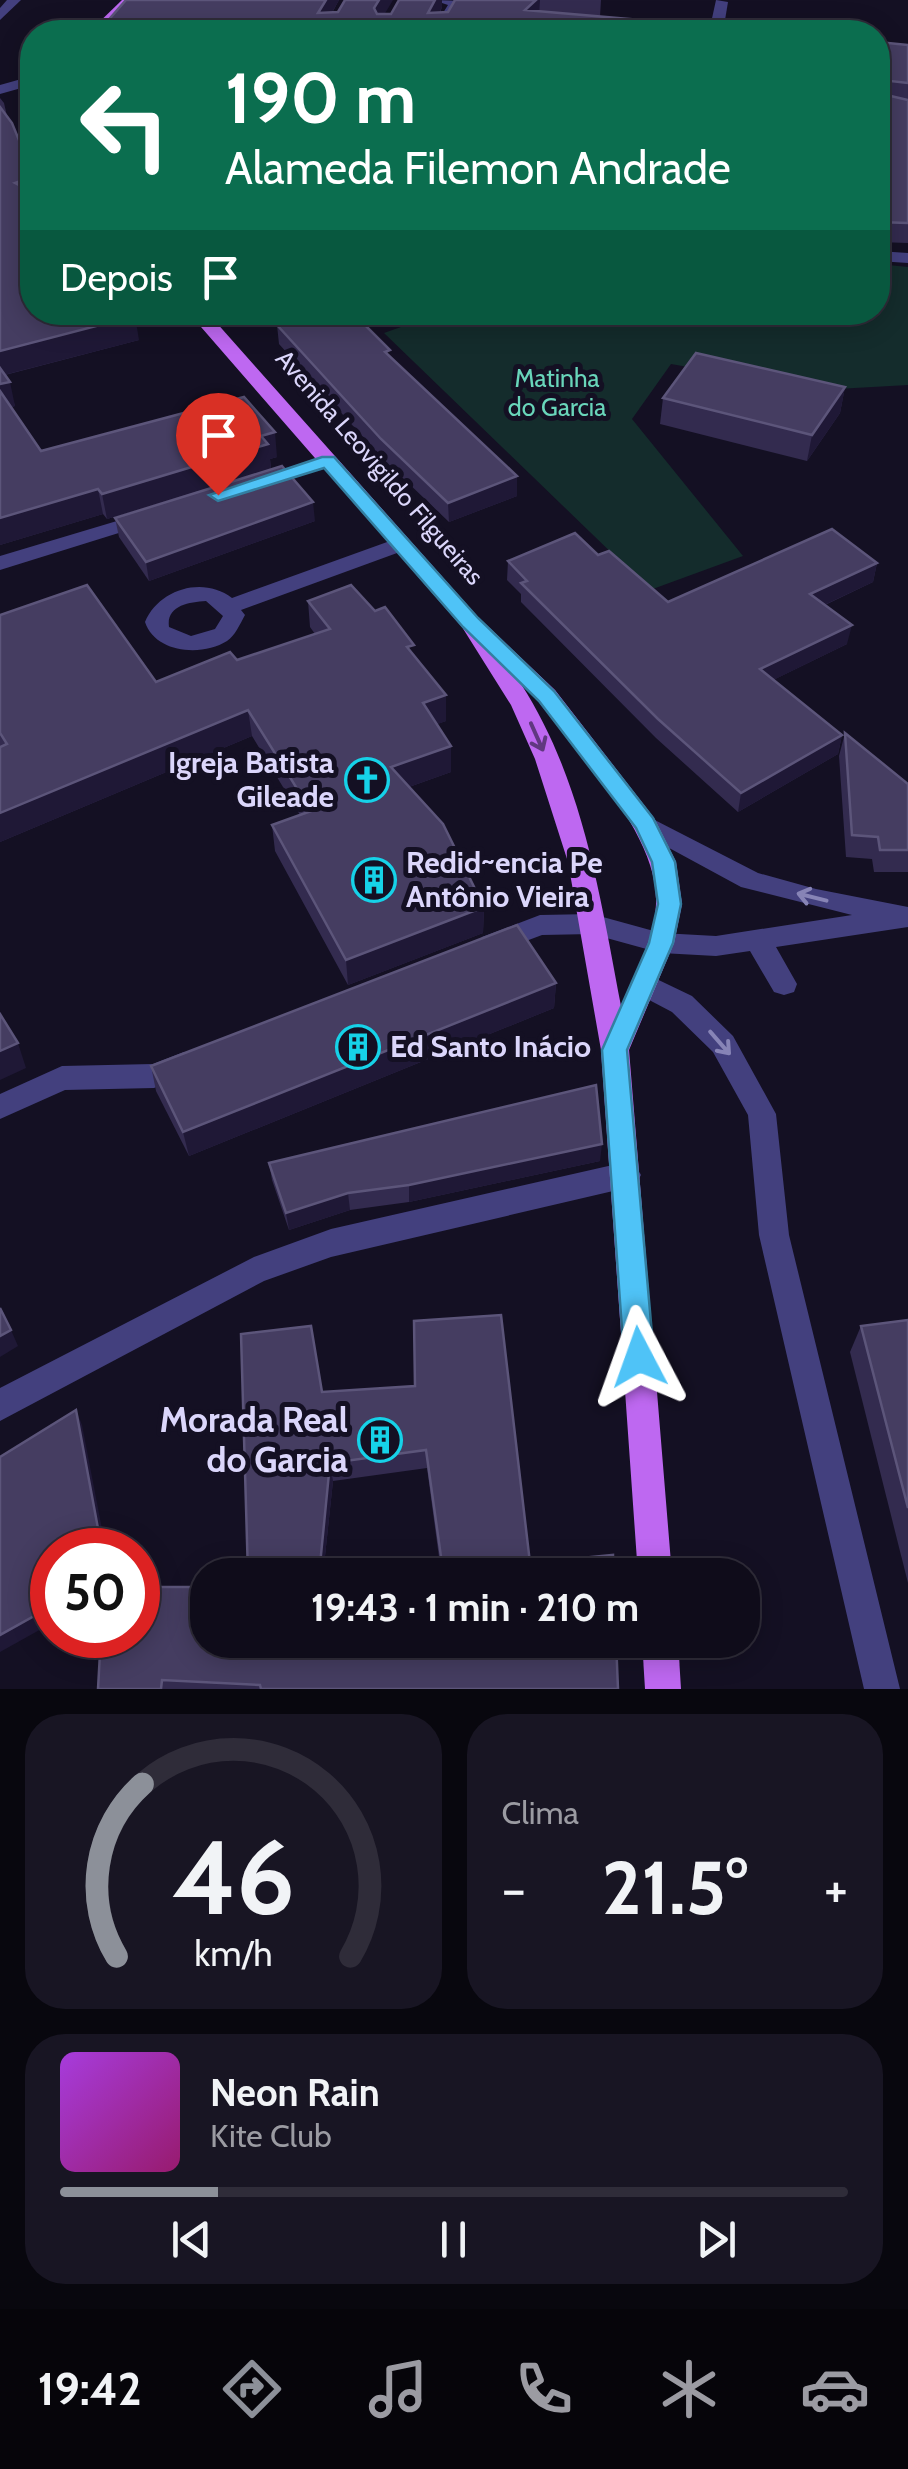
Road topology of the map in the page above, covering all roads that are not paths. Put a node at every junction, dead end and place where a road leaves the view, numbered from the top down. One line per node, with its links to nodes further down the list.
1 (14, 0): 4 (street)
2 (130, 0): 5 (main road)
3 (440, 0): 6 (street)
4 (0, 16)
5 (109, 20)
6 (446, 20)
7 (208, 325): 8 (main road, Avenida Leovigildo Filgueiras)
8 (328, 461): 9 (street); 11 (main road, Avenida Leovigildo Filgueiras)
9 (237, 489)
10 (164, 512): 12 (street)
11 (401, 544): 13 (street); 14 (main road, Avenida Leovigildo Filgueiras)
12 (0, 563)
13 (230, 606)
14 (470, 622): 15 (main road, Avenida Leovigildo Filgueiras); 17 (main road, Avenida Leovigildo Filgueiras, one-way to 17)
15 (645, 824): 16 (street, one-way to 15); 19 (main road, Avenida Leovigildo Filgueiras)
16 (908, 916): 18 (street)
17 (592, 924): 19 (street); 20 (street); 23 (main road, Avenida Leovigildo Filgueiras)
18 (758, 941): 19 (street); 22 (street)
19 (661, 943): 21 (main road, Avenida Leovigildo Filgueiras)
20 (466, 954)
21 (644, 984): 23 (main road, Avenida Leovigildo Filgueiras); 31 (street, one-way to 31)
22 (784, 984)
23 (614, 1050): 26 (main road, Avenida Leovigildo Filgueiras)
24 (209, 1054): 25 (street)
25 (0, 1107)
26 (626, 1175): 27 (street); 28 (main road, Avenida Leovigildo Filgueiras)
27 (0, 1405)
28 (654, 1558)
29 (661, 1658): 30 (main road)
30 (663, 1689)
31 (882, 1689)

